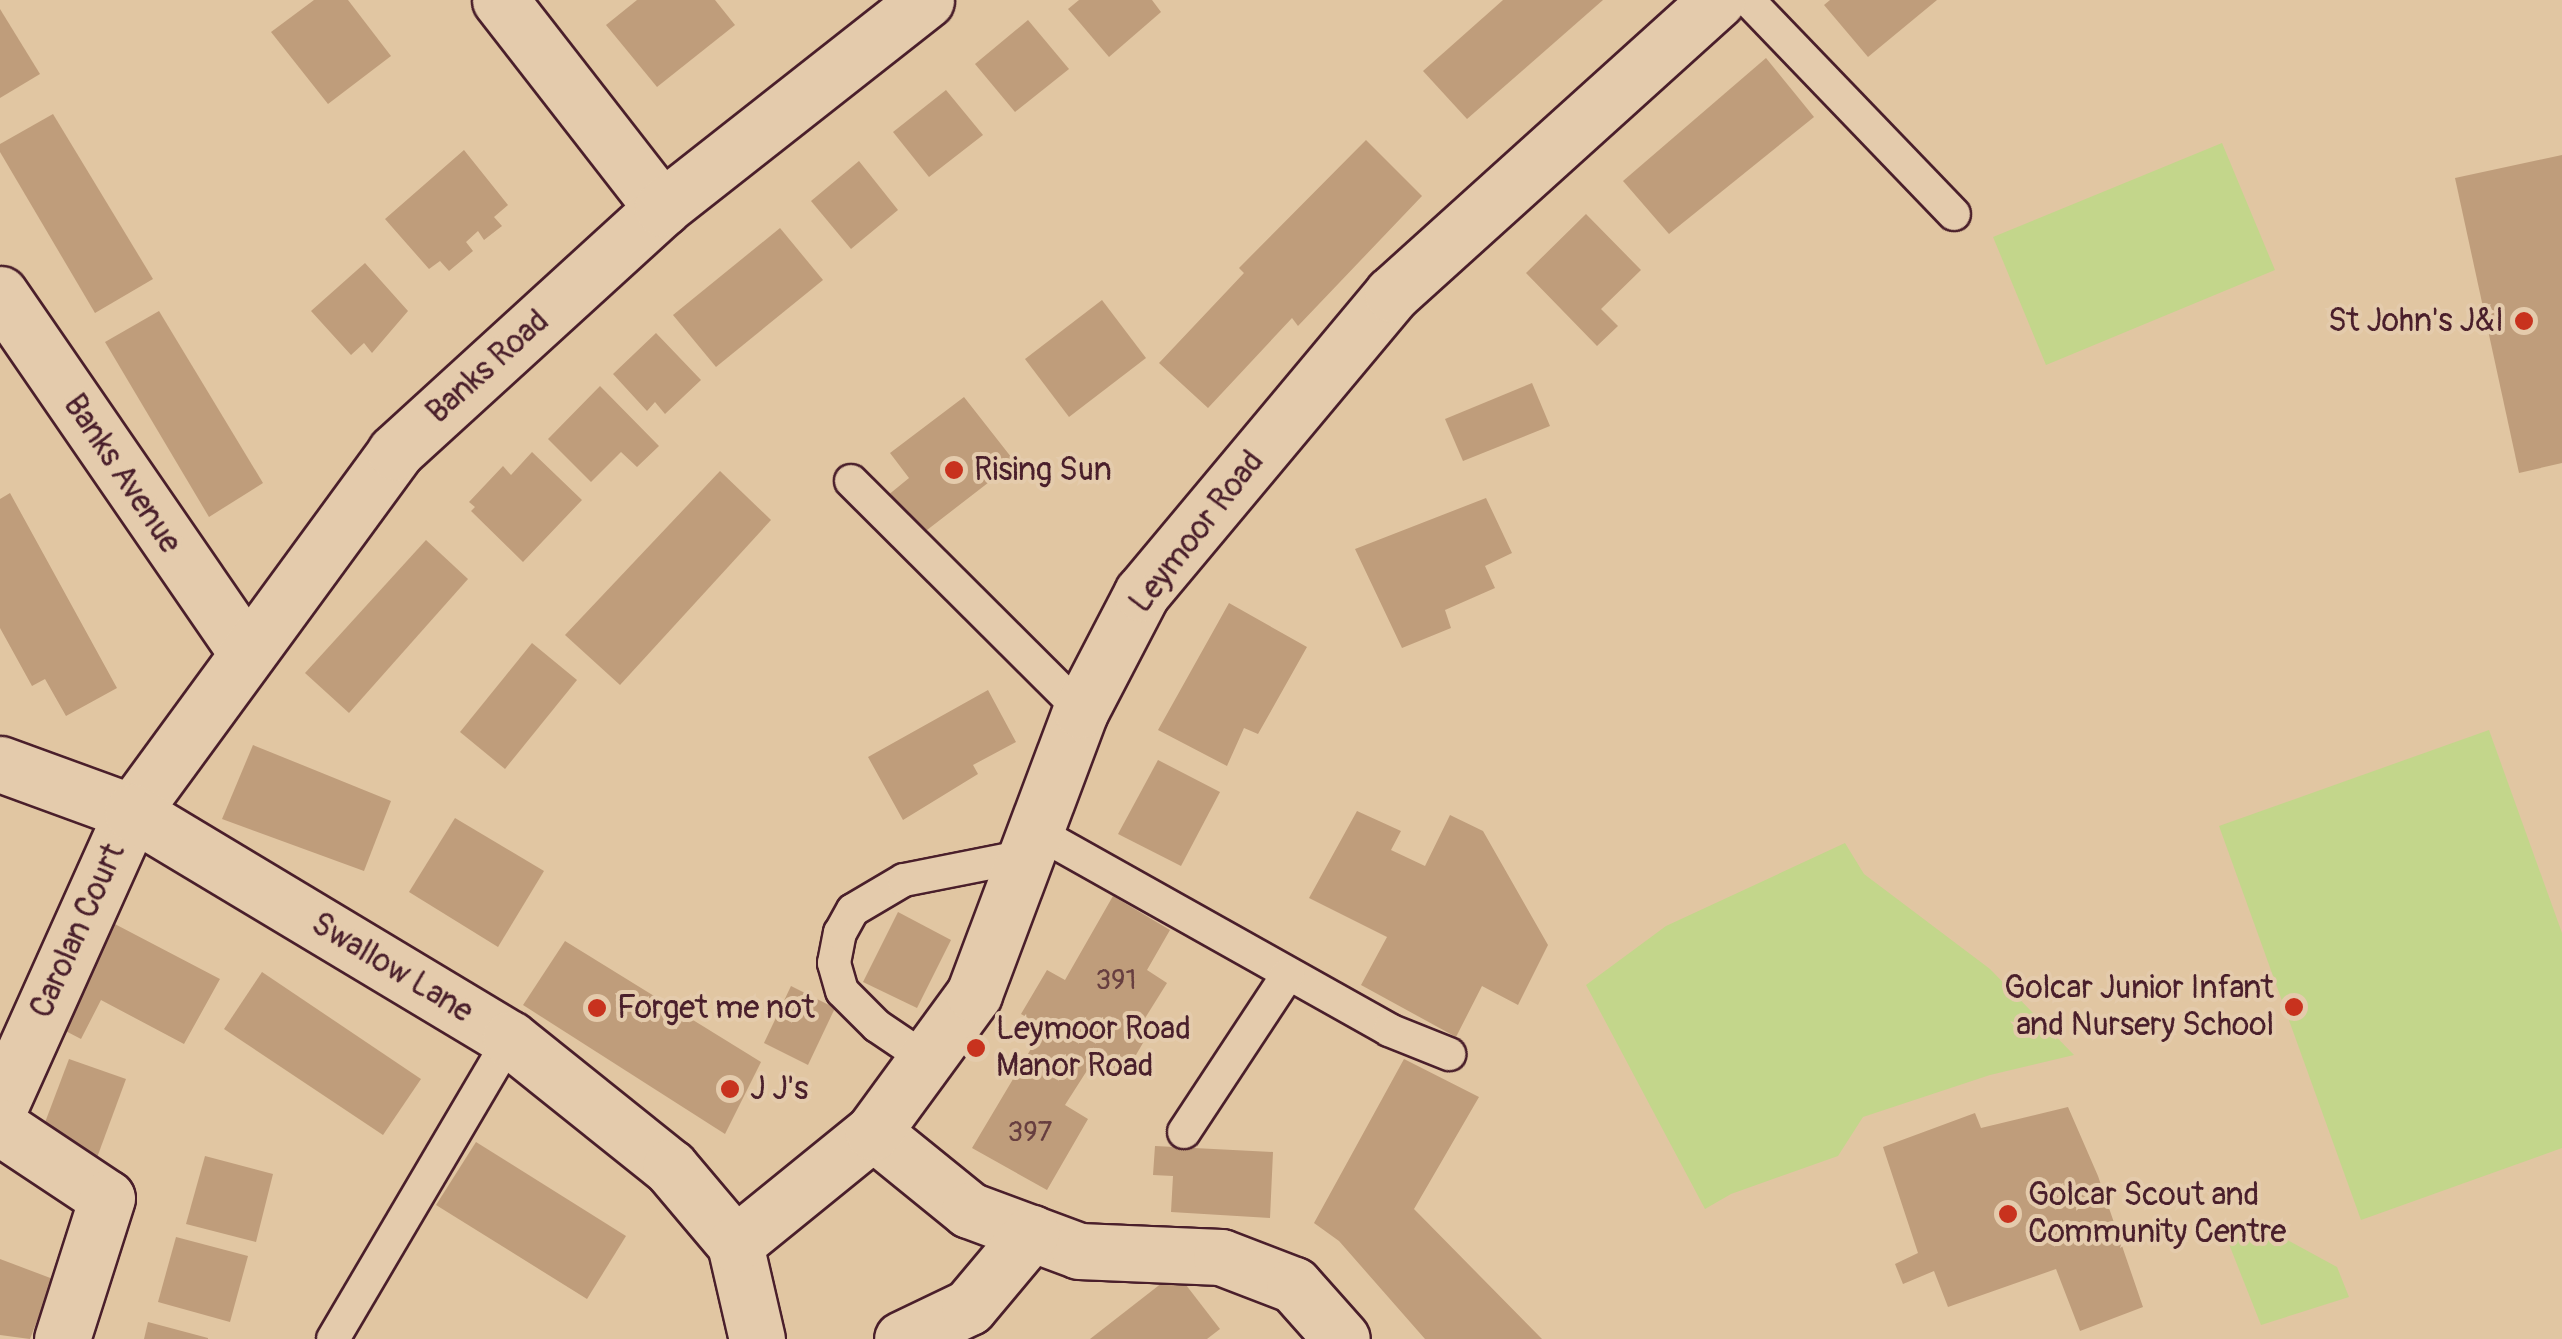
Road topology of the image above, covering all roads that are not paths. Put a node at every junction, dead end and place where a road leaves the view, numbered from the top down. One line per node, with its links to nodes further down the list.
1 (500, 0): 5 (street)
2 (926, 0): 5 (street, Banks Road)
3 (1717, 0): 10 (street, Leymoor Road)
4 (1748, 0): 6 (lane)
5 (662, 208): 9 (street, Banks Road)
6 (1954, 214)
7 (0, 294): 9 (street, Banks Avenue)
8 (851, 481): 10 (lane)
9 (246, 653): 12 (street, Banks Road)
10 (1081, 710): 13 (street, Leymoor Road)
11 (0, 764): 12 (street, Swallow Lane)
12 (132, 812): 15 (street, Swallow Lane); 18 (street, Carolan Court)
13 (1030, 843): 14 (lane); 17 (street, Leymoor Road); 17 (lane)
14 (1288, 974): 16 (lane); 21 (lane)
15 (510, 1039): 23 (street, Swallow Lane); 26 (lane)
16 (1449, 1054)
17 (926, 1060): 20 (street, Leymoor Road)
18 (0, 1106)
19 (0, 1127): 25 (street)
20 (873, 1132): 22 (street); 23 (street, Leymoor Road)
21 (1184, 1132)
22 (1031, 1233): 24 (street); 29 (street)
23 (735, 1244): 27 (street)
24 (985, 1323): 28 (street)
25 (62, 1339)
26 (333, 1339)
27 (757, 1339)
28 (902, 1339)
29 (1342, 1339)

